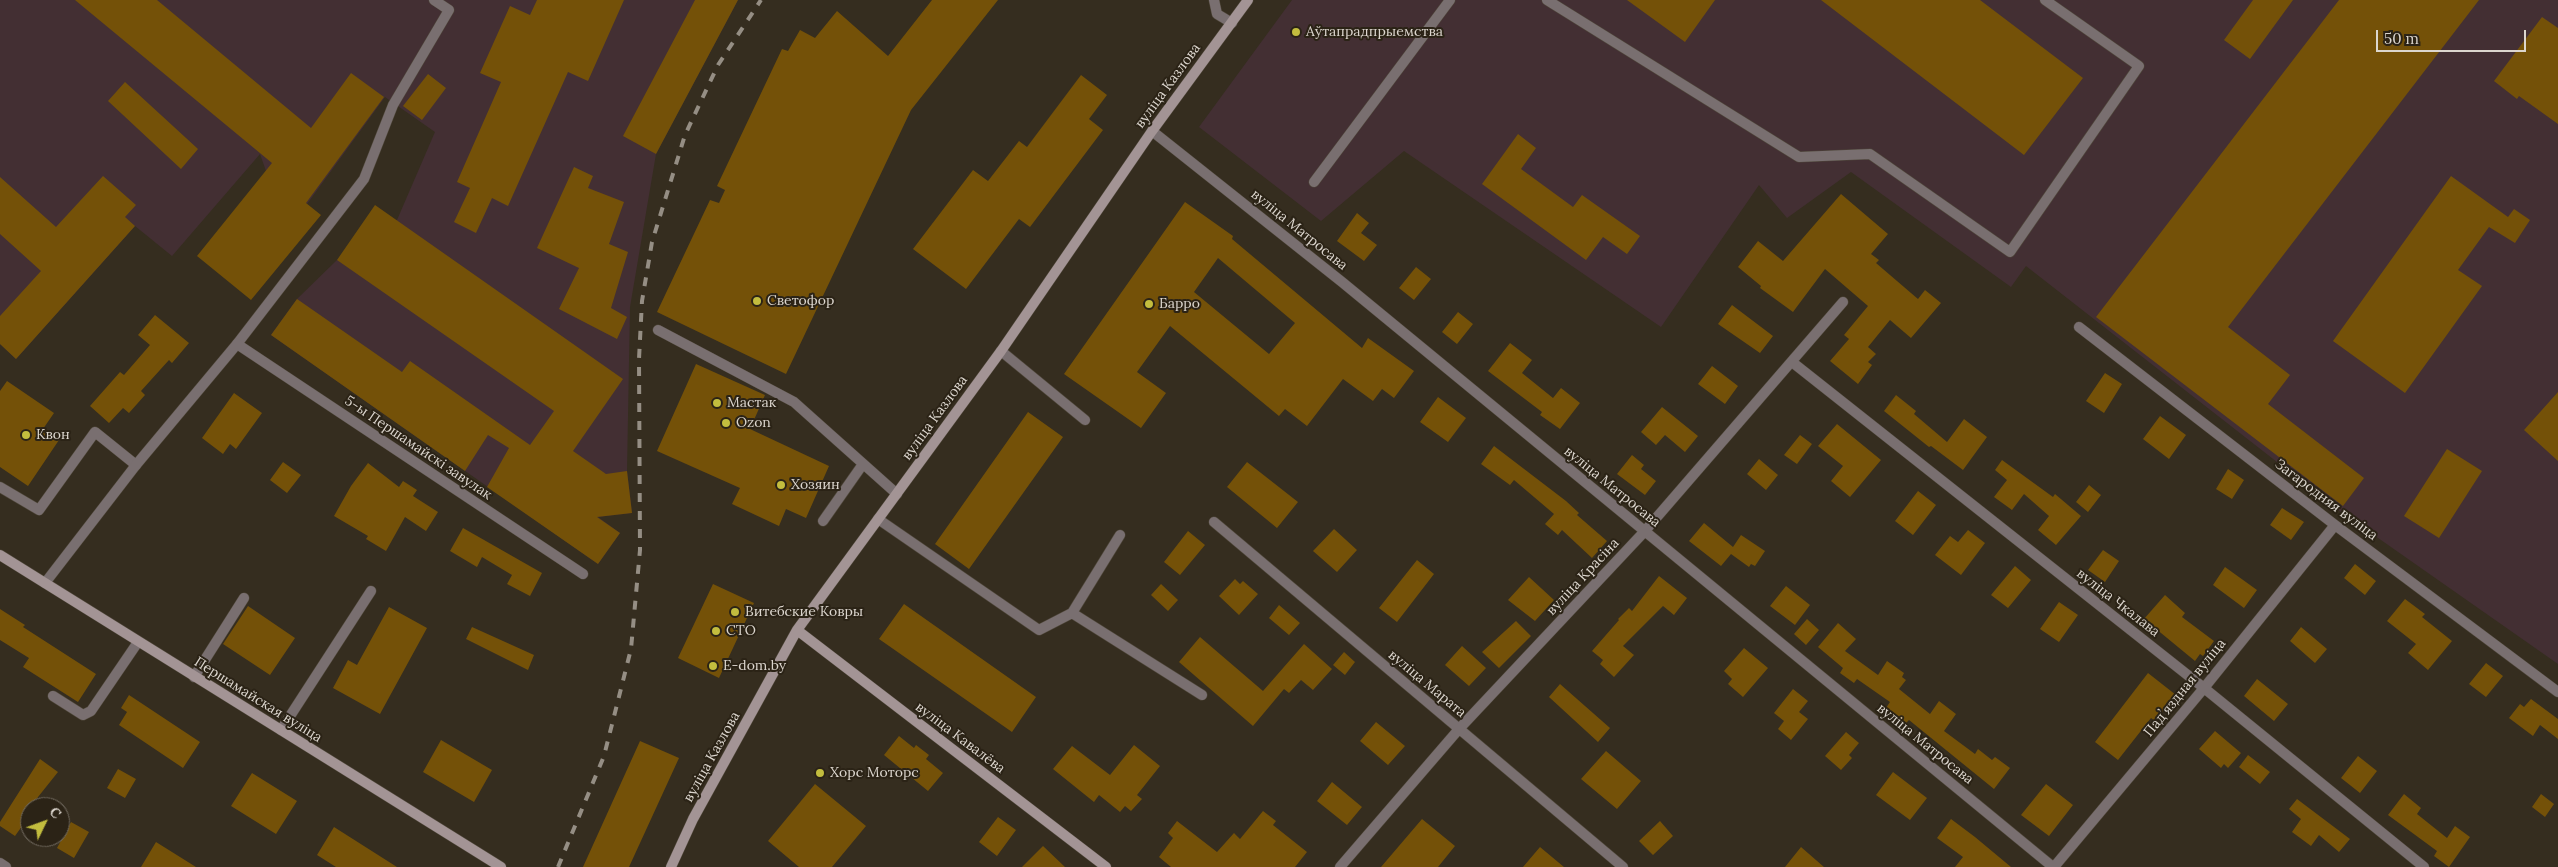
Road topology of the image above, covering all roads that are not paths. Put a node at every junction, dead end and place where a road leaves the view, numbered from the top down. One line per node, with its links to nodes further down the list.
1 (434, 0): 13 (street)
2 (1214, 0): 7 (street)
3 (1248, 0): 7 (main road, вуліца Казлова)
4 (1450, 0): 9 (street)
5 (1547, 0): 6 (street)
6 (2045, 0)
7 (1232, 23): 8 (main road, вуліца Казлова)
8 (1152, 131): 14 (main road, вуліца Казлова); 25 (street, вуліца Матросава)
9 (1314, 182)
10 (1843, 302): 15 (street, вуліца Красіна)
11 (2079, 327): 24 (street, Загародняя вуліца)
12 (658, 330): 17 (street)
13 (237, 344): 18 (street); 28 (street, 5-ы Першамайскі завулак)
14 (1001, 352): 16 (street); 20 (main road, вуліца Казлова)
15 (1792, 362): 25 (street, вуліца Красіна); 36 (street, вуліца Чкалава)
16 (1085, 420)
17 (863, 464): 20 (street); 22 (street)
18 (136, 465): 19 (street); 29 (street)
19 (0, 487)
20 (897, 494): 21 (main road, вуліца Казлова)
21 (878, 520): 32 (street); 33 (main road, вуліца Казлова)
22 (823, 521)
23 (1214, 522): 40 (street, вуліца Марата)
24 (2335, 524): 36 (street, Падʼяздная вуліца); 37 (street, Загародняя вуліца)
25 (1644, 532): 40 (street, вуліца Красіна); 49 (street, вуліца Матросава)
26 (1120, 535): 32 (street)
27 (0, 555): 29 (main road, Першамайская вуліца)
28 (583, 574)
29 (45, 583): 34 (main road, Першамайская вуліца)
30 (371, 591): 41 (street)
31 (244, 598): 35 (street)
32 (1072, 613): 38 (street)
33 (797, 630): 45 (main road, вуліца Казлова); 46 (main road, вуліца Кавалёва)
34 (138, 642): 35 (main road, Першамайская вуліца); 39 (street)
35 (194, 677): 41 (main road, Першамайская вуліца)
36 (2204, 688): 49 (street, Падʼяздная вуліца); 50 (street, вуліца Чкалава)
37 (2558, 692)
38 (1202, 695)
39 (52, 696)
40 (1459, 729): 47 (street, вуліца Красіна); 48 (street, вуліца Марата)
41 (281, 730): 44 (main road, Першамайская вуліца)
42 (0, 863): 43 (street)
43 (6, 867)
44 (501, 867)
45 (671, 867)
46 (1106, 867)
47 (1340, 867)
48 (1623, 867)
49 (2054, 867)
50 (2424, 867)

